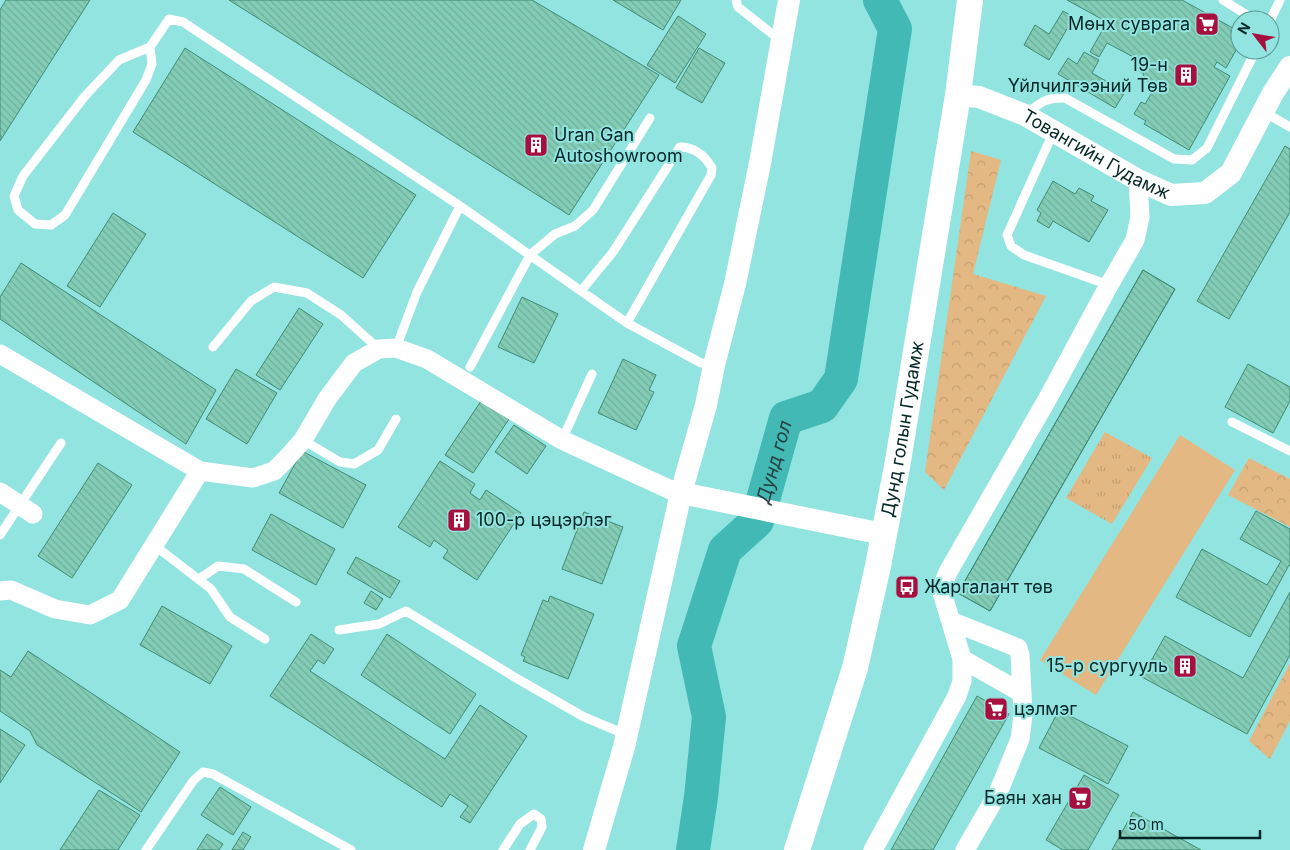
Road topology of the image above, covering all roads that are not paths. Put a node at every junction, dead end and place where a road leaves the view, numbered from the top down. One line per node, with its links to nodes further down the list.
1 (736, 0): 6 (lane)
2 (789, 0): 6 (street)
3 (970, 0): 10 (main road, Дунд голын Гудамж)
4 (1223, 0): 5 (lane)
5 (1239, 10)
6 (782, 42): 25 (street)
7 (150, 47): 7 (lane); 17 (lane)
8 (1251, 60): 12 (lane)
9 (1290, 67): 11 (street, Товангийн Гудамж)
10 (958, 95): 12 (street, Товангийн Гудамж); 38 (main road, Дунд голын Гудамж)
11 (1263, 112): 14 (lane); 16 (street, Товангийн Гудамж)
12 (1025, 115): 15 (street, Товангийн Гудамж)
13 (650, 118): 18 (lane)
14 (1290, 127)
15 (1054, 132): 16 (street, Товангийн Гудамж); 19 (lane)
16 (1138, 180): 19 (street)
17 (460, 206): 18 (lane); 23 (lane)
18 (530, 255): 20 (lane); 26 (lane)
19 (1109, 285): 44 (street)
20 (581, 291): 21 (lane); 21 (lane)
21 (627, 322): 25 (lane)
22 (213, 348): 23 (lane)
23 (388, 348): 30 (street); 31 (street)
24 (0, 354): 34 (street)
25 (714, 364): 36 (street)
26 (470, 367)
27 (592, 374): 31 (lane)
28 (396, 419): 30 (lane)
29 (1232, 422): 33 (lane)
30 (303, 440): 34 (street)
31 (562, 440): 36 (street)
32 (62, 443): 37 (lane)
33 (1290, 452)
34 (200, 471): 40 (street)
35 (0, 492): 37 (street)
36 (691, 495): 38 (street); 49 (street)
37 (26, 509): 39 (lane)
38 (872, 531): 55 (main road, Дунд голын Гудамж)
39 (0, 535)
40 (154, 545): 41 (lane); 42 (street)
41 (199, 579): 43 (lane); 46 (lane)
42 (0, 591)
43 (296, 602)
44 (950, 621): 47 (street); 48 (street)
45 (338, 630): 49 (lane)
46 (265, 639)
47 (962, 659): 48 (street); 56 (street)
48 (1022, 692): 57 (street)
49 (627, 735): 54 (street)
50 (146, 850): 51 (lane)
51 (351, 850)
52 (503, 850): 53 (lane)
53 (530, 850)
54 (594, 850)
55 (798, 850)
56 (873, 850)
57 (965, 850)

